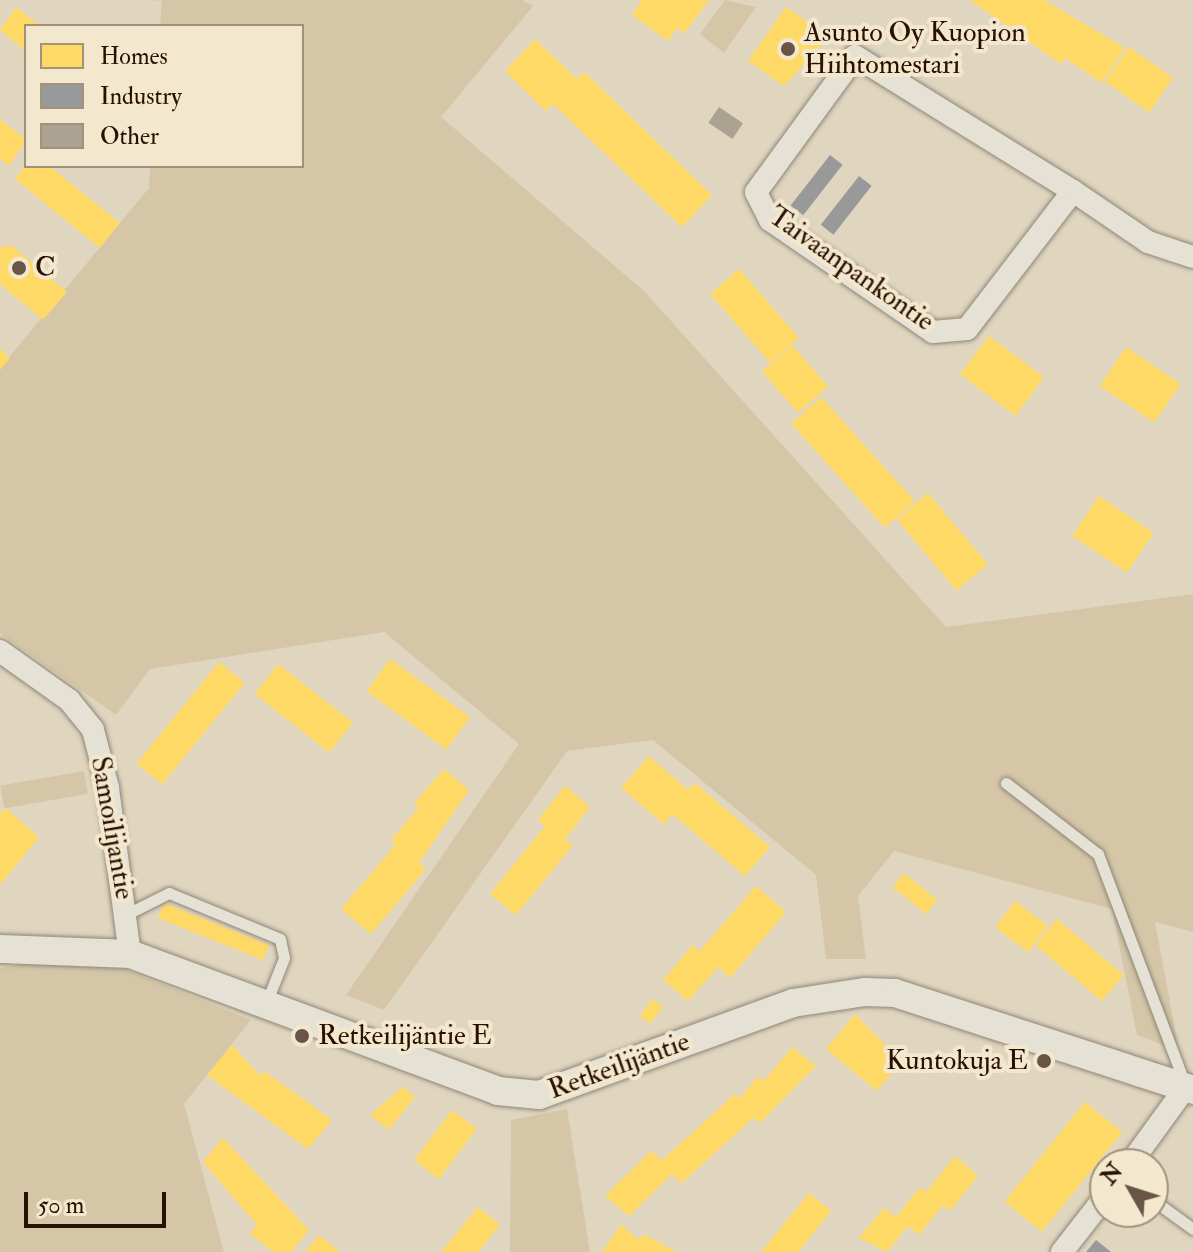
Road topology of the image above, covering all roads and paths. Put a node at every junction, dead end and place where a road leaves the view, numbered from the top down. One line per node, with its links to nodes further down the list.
1 (1073, 191): 1 (street, Taivaanpankontie); 2 (street, Taivaanpankontie)
2 (1193, 257)
3 (0, 651): 5 (street, Samoilijantie)
4 (1006, 783): 9 (lane)
5 (127, 914): 7 (street, Samoilijantie); 8 (lane)
6 (0, 949): 7 (street, Retkeilijäntie)
7 (130, 954): 8 (street, Retkeilijäntie)
8 (267, 1001): 9 (street, Retkeilijäntie)
9 (1190, 1089): 10 (street)
10 (1143, 1148)
11 (1169, 1212): 13 (lane)
12 (1089, 1217): 14 (street)
13 (1193, 1229)
14 (1062, 1252)

